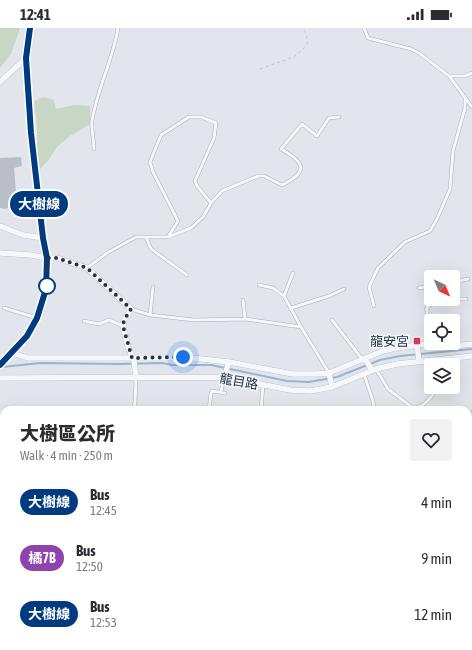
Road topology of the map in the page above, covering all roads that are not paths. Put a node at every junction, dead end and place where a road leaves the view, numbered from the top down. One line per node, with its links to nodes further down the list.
1 (30, 28): 4 (street)
2 (118, 28): 11 (lane)
3 (364, 28): 6 (lane)
4 (26, 58): 7 (street); 16 (street)
5 (472, 73): 6 (lane)
6 (449, 76): 8 (lane)
7 (0, 82)
8 (465, 98): 9 (lane); 32 (lane)
9 (472, 107)
10 (339, 117): 12 (lane)
11 (94, 149)
12 (211, 203): 15 (lane); 15 (lane)
13 (0, 226): 16 (street)
14 (146, 237): 15 (lane); 19 (lane); 21 (lane)
15 (168, 237)
16 (43, 238): 18 (street)
17 (0, 253): 18 (street)
18 (47, 258): 19 (street); 40 (street)
19 (87, 268): 36 (street)
20 (293, 273): 29 (lane)
21 (187, 275)
22 (468, 279): 23 (lane)
23 (460, 281)
24 (259, 285): 29 (lane)
25 (153, 287): 39 (lane)
26 (424, 287): 27 (lane)
27 (419, 288)
28 (344, 289): 35 (lane)
29 (284, 296): 35 (lane)
30 (466, 299): 37 (lane)
31 (243, 300): 41 (lane)
32 (374, 306)
33 (427, 306): 37 (lane)
34 (4, 308): 40 (lane)
35 (291, 308): 45 (lane)
36 (131, 309): 39 (lane); 44 (street)
37 (426, 309): 38 (lane)
38 (426, 314)
39 (150, 315): 41 (lane)
40 (37, 318): 50 (street)
41 (245, 319): 45 (lane)
42 (332, 320): 56 (lane)
43 (84, 321): 44 (lane)
44 (123, 326): 53 (street)
45 (300, 327): 63 (lane)
46 (472, 344): 48 (street, 龍目路)
47 (424, 345): 49 (street, 龍目路)
48 (460, 345)
49 (417, 346): 54 (street); 56 (street, 龍目路)
50 (10, 355): 53 (street, 龍目路); 58 (street)
51 (472, 356): 52 (street, 龍目路)
52 (453, 358)
53 (133, 359): 57 (street, 龍目路); 61 (street)
54 (419, 359): 55 (street, 龍目路); 59 (street, 龍目路)
55 (424, 359)
56 (365, 360): 59 (street); 63 (street, 龍目路)
57 (229, 363): 62 (street); 63 (street, 龍目路)
58 (0, 365)
59 (373, 369): 60 (street, 龍目路); 74 (lane)
60 (364, 374): 65 (street, 龍目路); 73 (lane)
61 (136, 375): 62 (street, 龍目路); 64 (street, 龍目路); 70 (lane)
62 (225, 375): 66 (street, 龍目路); 67 (lane)
63 (329, 375): 65 (street)
64 (0, 378)
65 (331, 385): 66 (street, 龍目路)
66 (263, 386): 72 (lane)
67 (221, 392): 68 (lane); 71 (lane)
68 (225, 393)
69 (433, 394): 75 (lane)
70 (135, 406)
71 (209, 406)
72 (261, 406)
73 (374, 406)
74 (410, 406)
75 (421, 406)
76 (472, 527): 77 (lane)
77 (472, 531)
78 (379, 650): 79 (lane)
79 (385, 650)

